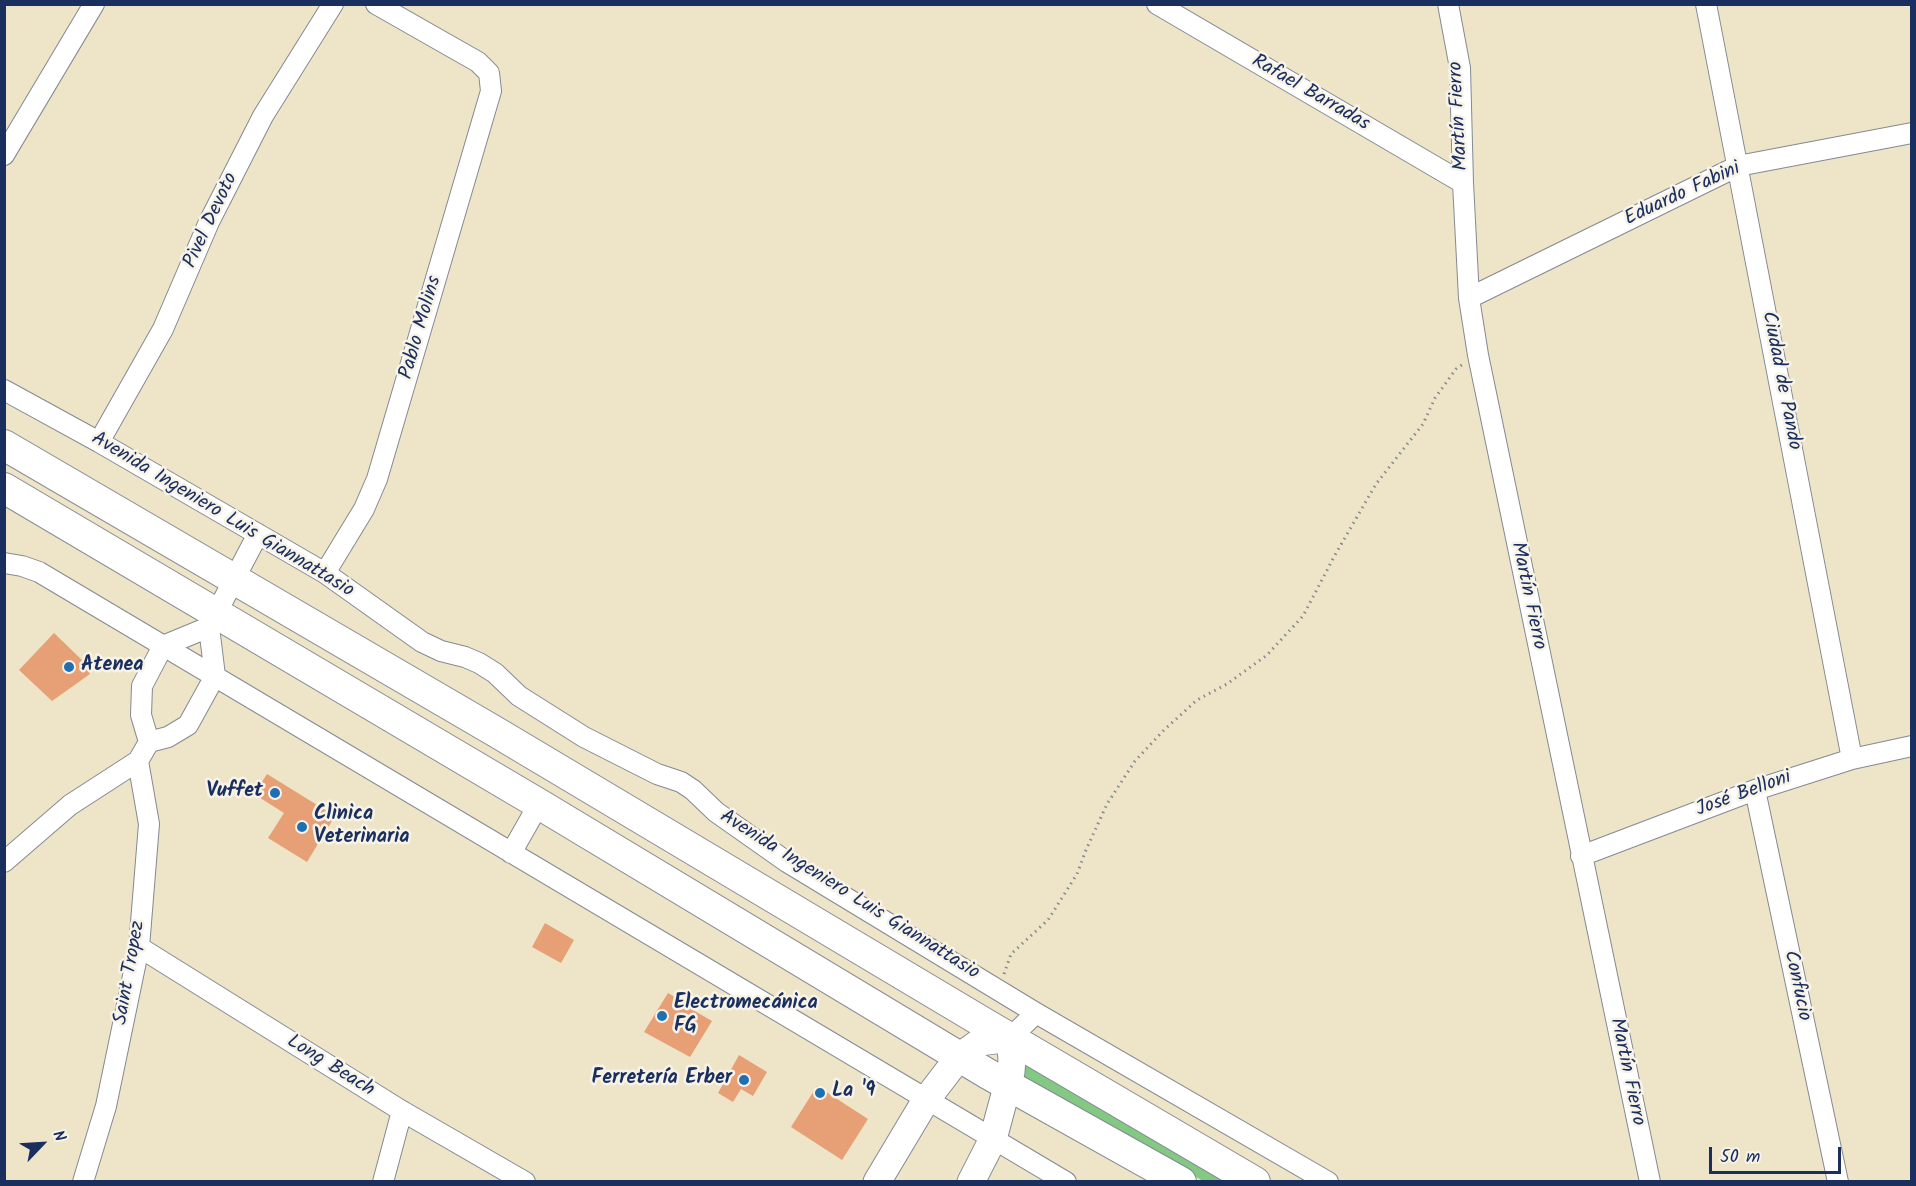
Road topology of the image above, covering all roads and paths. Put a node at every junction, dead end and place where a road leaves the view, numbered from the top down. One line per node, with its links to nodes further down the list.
1 (94, 4): 8 (street)
2 (333, 4): 14 (street, Pivel Devoto)
3 (376, 4): 19 (street, Pablo Molins)
4 (1157, 4): 10 (street, Rafael Barradas)
5 (1448, 4): 10 (street, Martín Fierro)
6 (1706, 4): 9 (street, Ciudad de Pando)
7 (1911, 133): 9 (street, Eduardo Fabini)
8 (4, 155)
9 (1738, 166): 11 (street, Eduardo Fabini); 26 (street, Ciudad de Pando)
10 (1463, 183): 11 (street, Martín Fierro)
11 (1469, 298): 12 (street, Martín Fierro)
12 (1478, 355): 31 (street, Martín Fierro); 34 (path)
13 (4, 390): 14 (street, Avenida Ingeniero Luis Giannattasio)
14 (99, 442): 17 (street, Avenida Ingeniero Luis Giannattasio)
15 (4, 446): 20 (main road, Avenida Ingeniero Luis Giannattasio)
16 (4, 488): 21 (main road)
17 (258, 534): 19 (street, Avenida Ingeniero Luis Giannattasio); 20 (street)
18 (4, 563): 22 (street)
19 (325, 573): 34 (street, Avenida Ingeniero Luis Giannattasio)
20 (234, 581): 21 (street); 36 (main road, Avenida Ingeniero Luis Giannattasio)
21 (213, 621): 22 (street); 23 (street); 29 (main road)
22 (163, 646): 23 (street); 24 (street)
23 (215, 676): 24 (street); 30 (street)
24 (149, 742): 27 (street)
25 (1911, 746): 26 (street, José Belloni)
26 (1852, 759): 28 (street, José Belloni)
27 (138, 761): 32 (street); 33 (street, Saint Tropez)
28 (1755, 790): 31 (street, José Belloni); 52 (street, Confucio)
29 (539, 804): 30 (street); 37 (main road)
30 (511, 853): 39 (street)
31 (1581, 856): 51 (street, Martín Fierro)
32 (4, 862)
33 (139, 947): 40 (street, Long Beach); 42 (street, Saint Tropez)
34 (996, 988): 35 (street, Avenida Ingeniero Luis Giannattasio)
35 (1036, 1013): 36 (street); 50 (street, Avenida Ingeniero Luis Giannattasio)
36 (1010, 1038): 37 (street); 38 (street); 49 (main road, Avenida Ingeniero Luis Giannattasio)
37 (959, 1057): 38 (main road); 39 (street)
38 (1007, 1085): 41 (street); 48 (main road)
39 (926, 1100): 41 (street); 45 (street)
40 (402, 1111): 43 (street); 44 (street, Long Beach)
41 (993, 1139): 46 (street); 47 (street)
42 (83, 1182)
43 (383, 1182)
44 (525, 1182)
45 (877, 1182)
46 (971, 1182)
47 (1066, 1182)
48 (1181, 1182)
49 (1255, 1182)
50 (1328, 1182)
51 (1650, 1182)
52 (1838, 1182)

